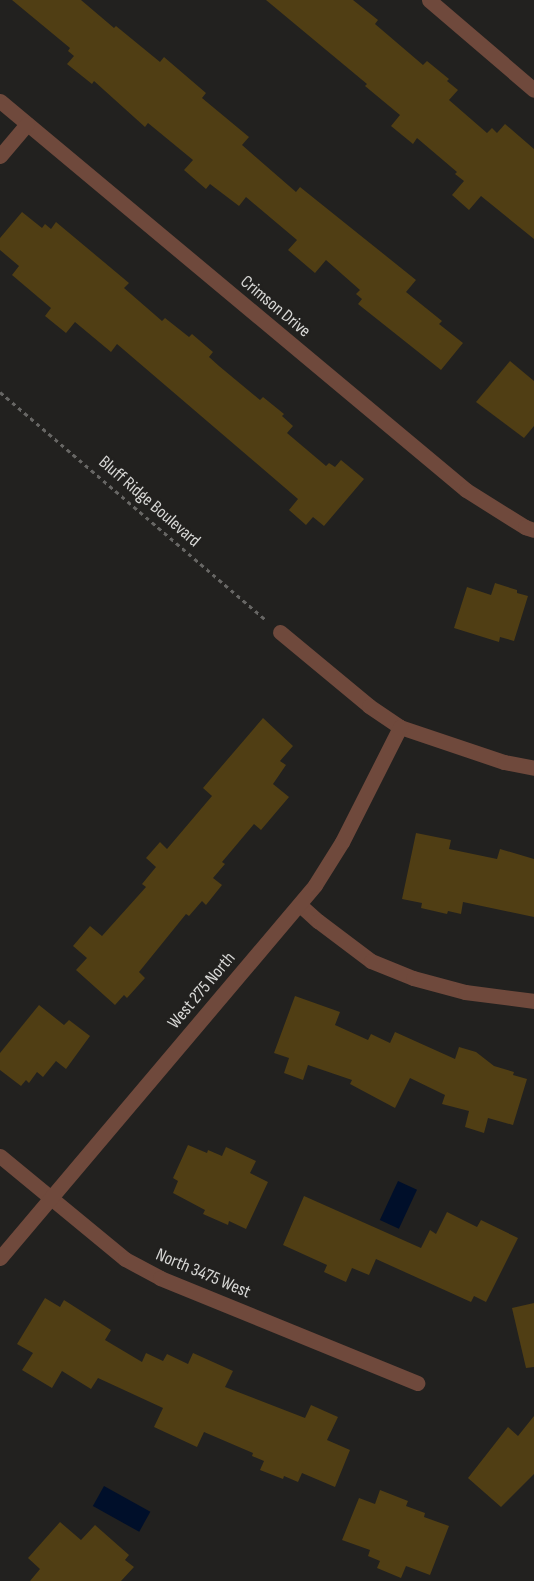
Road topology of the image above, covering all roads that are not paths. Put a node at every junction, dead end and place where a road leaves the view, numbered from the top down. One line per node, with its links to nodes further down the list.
1 (429, 0): 2 (street)
2 (534, 90)
3 (0, 101): 4 (street, Crimson Drive)
4 (27, 124): 5 (street); 6 (street, Crimson Drive)
5 (0, 156)
6 (534, 530)
7 (280, 632): 8 (street)
8 (400, 727): 9 (street); 10 (street, West 275 North)
9 (534, 768)
10 (300, 905): 11 (street); 13 (street, West 275 North)
11 (534, 1002)
12 (0, 1156): 13 (street, North 3475 West)
13 (50, 1198): 14 (street, West 275 North); 15 (street, North 3475 West)
14 (0, 1258)
15 (418, 1383)

